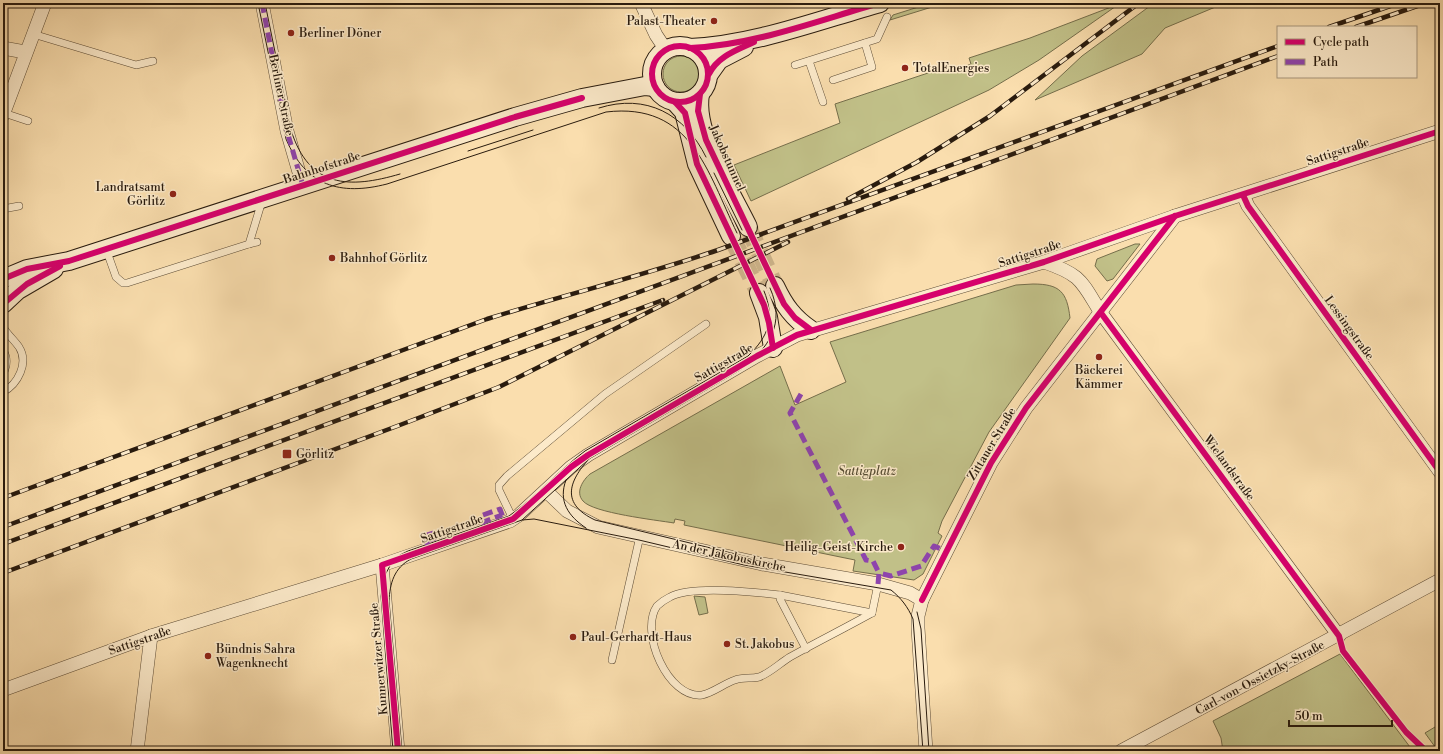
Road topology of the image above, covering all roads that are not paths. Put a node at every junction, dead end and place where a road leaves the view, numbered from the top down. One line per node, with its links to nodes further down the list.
1 (45, 3): 5 (street)
2 (262, 3): 26 (street, Berliner Straße)
3 (641, 3): 10 (street)
4 (884, 10): 6 (main road); 7 (lane)
5 (32, 34): 11 (street); 12 (lane)
6 (768, 35): 9 (main road); 16 (main road)
7 (865, 43): 13 (lane); 17 (lane)
8 (3, 48): 11 (street)
9 (690, 48): 10 (main road); 16 (main road)
10 (666, 50): 14 (main road, Bahnhofstraße)
11 (25, 52): 23 (street)
12 (153, 61)
13 (809, 61): 15 (lane); 22 (lane)
14 (654, 65): 18 (main road); 20 (main road, Bahnhofstraße)
15 (795, 65)
16 (709, 74): 19 (main road)
17 (833, 80)
18 (655, 87): 20 (main road, Bahnhofstraße); 21 (main road)
19 (700, 94): 21 (main road); 32 (main road, Jakobstunnel)
20 (582, 98): 26 (main road, Bahnhofstraße)
21 (675, 102): 33 (main road, Jakobstunnel)
22 (823, 102)
23 (3, 114): 24 (lane)
24 (28, 121)
25 (1440, 131): 27 (street, Sattigstraße)
26 (301, 180): 28 (main road, Bahnhofstraße)
27 (1243, 195): 31 (street, Sattigstraße); 51 (street, Lessingstraße)
28 (263, 199): 35 (lane); 36 (main road, Bahnhofstraße)
29 (19, 206): 30 (lane)
30 (3, 209)
31 (1175, 216): 38 (street, Sattigstraße); 43 (street)
32 (748, 227)
33 (731, 236)
34 (257, 242): 35 (lane)
35 (249, 244): 36 (lane)
36 (106, 249): 37 (main road, Bahnhofstraße)
37 (69, 261): 39 (main road, Bahnhofstraße); 42 (main road, Bahnhofstraße)
38 (1044, 262): 43 (street); 46 (street, Sattigstraße)
39 (3, 279)
40 (775, 286): 46 (main road)
41 (759, 293): 47 (main road)
42 (3, 304)
43 (1101, 313): 59 (street, Zittauer Straße); 62 (street, Wielandstraße)
44 (706, 324): 53 (lane)
45 (3, 327): 50 (lane)
46 (811, 330): 47 (street, Sattigstraße)
47 (773, 348): 52 (street, Sattigstraße)
48 (3, 350): 49 (lane)
49 (3, 374)
50 (3, 392)
51 (1440, 472)
52 (546, 491): 53 (street, Sattigstraße); 54 (street, An der Jakobuskirche)
53 (513, 519): 55 (street, Sattigstraße)
54 (640, 536): 57 (street, An der Jakobuskirche); 64 (lane)
55 (382, 565): 61 (street, Sattigstraße); 67 (street, Kunnerwitzer Straße)
56 (1440, 580): 62 (street, Carl-von-Ossietzky-Straße)
57 (878, 584): 59 (street, An der Jakobuskirche); 60 (lane)
58 (780, 595): 60 (lane); 63 (lane); 63 (lane)
59 (922, 600): 68 (street, Zittauer Straße)
60 (872, 613): 63 (lane)
61 (151, 636): 65 (street, Sattigstraße); 66 (street)
62 (1338, 636): 69 (street, Carl-von-Ossietzky-Straße)
63 (806, 649)
64 (612, 660)
65 (3, 690)
66 (137, 751)
67 (398, 751)
68 (926, 751)
69 (1121, 751)

